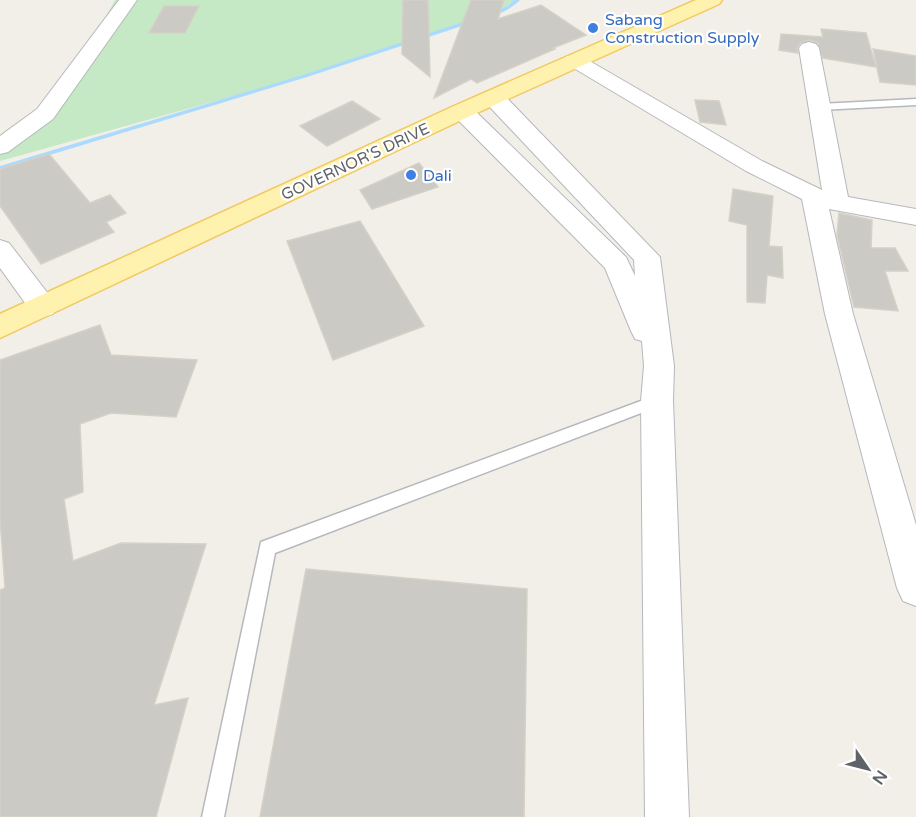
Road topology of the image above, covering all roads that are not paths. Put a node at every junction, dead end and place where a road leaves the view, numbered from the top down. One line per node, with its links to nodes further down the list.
1 (128, 0): 9 (street)
2 (712, 0): 4 (main road, GOVERNOR'S DRIVE)
3 (809, 48): 7 (street)
4 (574, 60): 5 (main road, GOVERNOR'S DRIVE); 12 (street)
5 (494, 98): 8 (main road, GOVERNOR'S DRIVE); 10 (street)
6 (916, 102): 7 (lane)
7 (820, 107): 12 (street)
8 (462, 111): 11 (street); 15 (main road, GOVERNOR'S DRIVE)
9 (0, 147)
10 (552, 158): 11 (street); 17 (street)
11 (521, 169): 17 (street)
12 (825, 199): 13 (street); 18 (street)
13 (916, 217)
14 (0, 249): 15 (street)
15 (43, 307): 16 (main road, GOVERNOR'S DRIVE)
16 (0, 327)
17 (658, 383): 19 (lane); 20 (street)
18 (916, 588)
19 (213, 817)
20 (666, 817)

